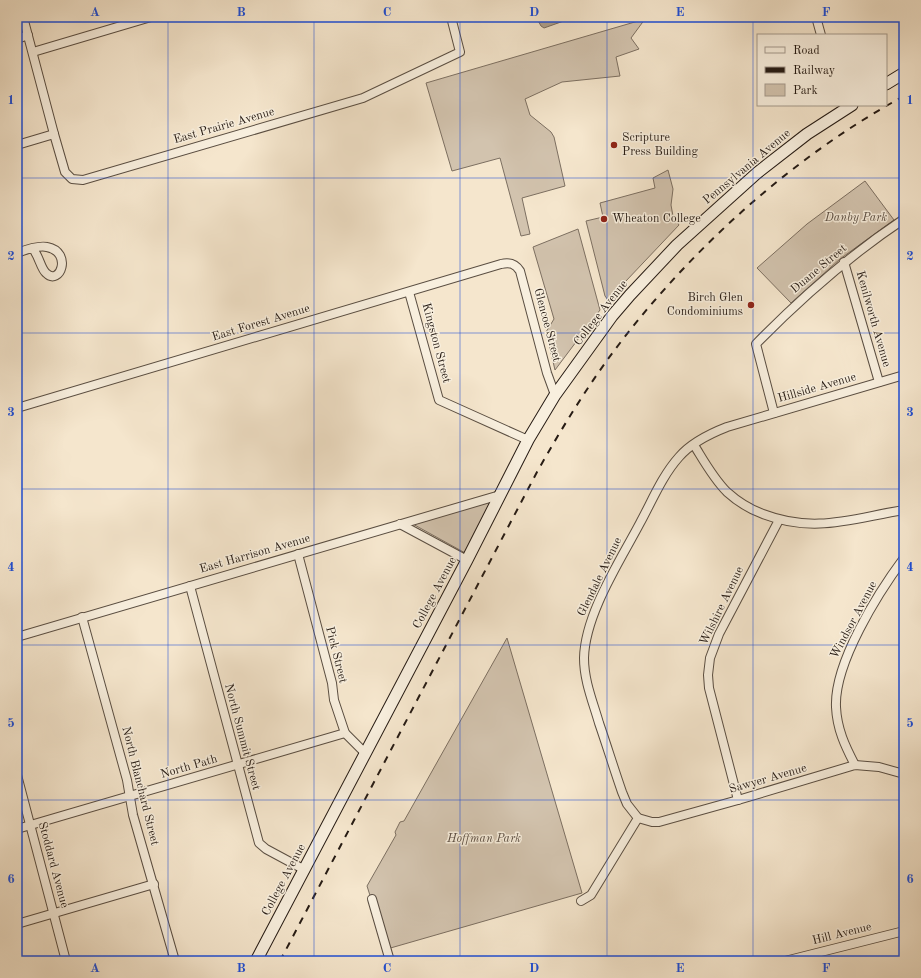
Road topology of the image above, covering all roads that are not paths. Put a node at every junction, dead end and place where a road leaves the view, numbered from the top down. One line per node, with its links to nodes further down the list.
1 (23, 17): 6 (street)
2 (151, 17): 8 (street)
3 (451, 17): 12 (street, East Prairie Avenue)
4 (816, 17): 5 (street)
5 (821, 34)
6 (28, 35): 7 (street); 8 (street)
7 (17, 39)
8 (33, 52): 12 (street)
9 (904, 74): 10 (street)
10 (887, 83)
11 (841, 108): 17 (street, Pennsylvania Avenue)
12 (54, 134): 13 (street)
13 (17, 145)
14 (904, 219): 18 (street, Duane Street)
15 (33, 249): 16 (street)
16 (17, 253)
17 (665, 256): 23 (street, College Avenue)
18 (844, 262): 22 (street, Kenilworth Avenue); 25 (street, Duane Street)
19 (513, 264): 20 (street, East Forest Avenue); 23 (street, Glencoe Street)
20 (409, 292): 24 (street, East Forest Avenue); 27 (street, Kingston Street)
21 (904, 375): 22 (street, Hillside Avenue)
22 (879, 382): 25 (street, Hillside Avenue)
23 (556, 395): 27 (street, College Avenue)
24 (17, 408)
25 (774, 413): 26 (street, Hillside Avenue)
26 (736, 424): 28 (street, Glendale Avenue)
27 (528, 440): 29 (street, College Avenue)
28 (694, 444): 31 (street); 47 (street, Glendale Avenue)
29 (500, 495): 32 (street, East Harrison Avenue); 35 (street, College Avenue)
30 (904, 510): 31 (street)
31 (779, 520): 46 (street, Wilshire Avenue)
32 (400, 524): 33 (street, East Harrison Avenue); 35 (street)
33 (298, 554): 36 (street, East Harrison Avenue); 39 (street, Pick Street)
34 (904, 558): 42 (street, Windsor Avenue)
35 (467, 560): 40 (street, College Avenue)
36 (190, 586): 37 (street, East Harrison Avenue); 41 (street, North Summit Street)
37 (82, 617): 38 (street, East Harrison Avenue); 45 (street, North Blanchard Street)
38 (17, 636)
39 (345, 733): 40 (street, Pick Street); 41 (street, North Path)
40 (365, 753): 50 (street, College Avenue)
41 (237, 765): 45 (street, North Path); 50 (street, North Summit Street)
42 (855, 765): 43 (street, Sawyer Avenue); 46 (street, Sawyer Avenue)
43 (904, 774)
44 (17, 775): 48 (street, Stoddard Avenue)
45 (130, 796): 48 (street, North Path); 51 (street, North Blanchard Street)
46 (738, 800): 47 (street, Sawyer Avenue)
47 (638, 818): 53 (street)
48 (30, 825): 49 (street, North Path); 54 (street, Stoddard Avenue)
49 (17, 829)
50 (304, 870): 59 (street, College Avenue)
51 (154, 884): 54 (street); 58 (street, North Blanchard Street)
52 (372, 899): 60 (street)
53 (581, 901)
54 (53, 914): 55 (street); 57 (street, Stoddard Avenue)
55 (17, 924)
56 (904, 931): 61 (street, Hill Avenue)
57 (66, 961)
58 (175, 961)
59 (256, 961)
60 (390, 961)
61 (785, 961)

